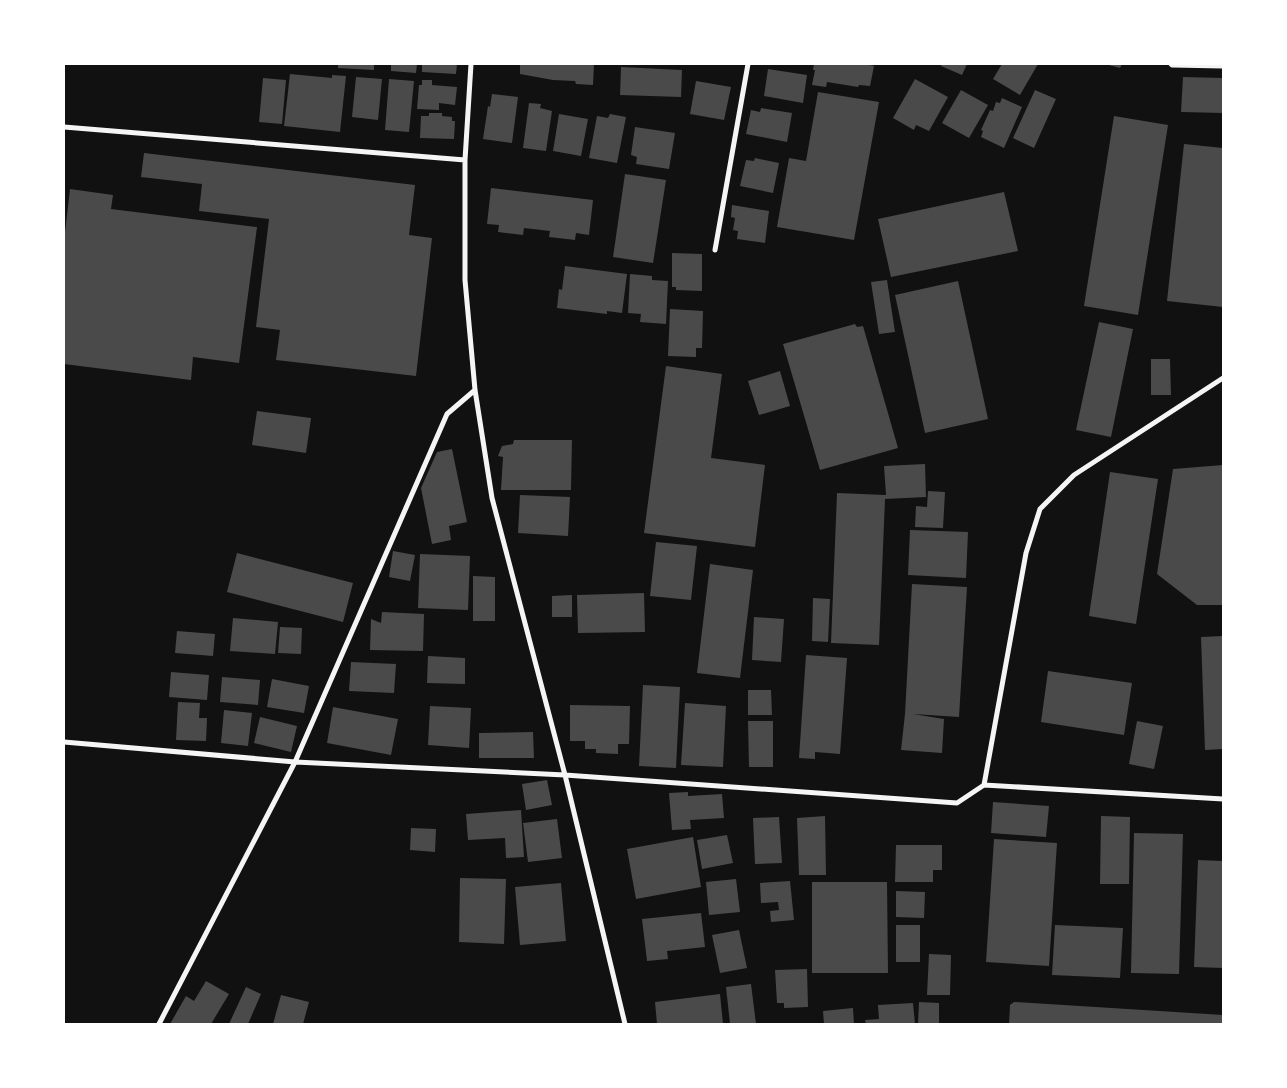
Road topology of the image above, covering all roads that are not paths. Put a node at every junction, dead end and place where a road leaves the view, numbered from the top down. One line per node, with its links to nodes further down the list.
1 (471, 64): 6 (street)
2 (748, 64): 7 (street)
3 (1171, 64): 4 (street)
4 (1223, 66)
5 (64, 127): 6 (street)
6 (465, 160): 9 (street)
7 (715, 250)
8 (1223, 378): 13 (street)
9 (474, 390): 11 (street); 12 (street)
10 (64, 742): 11 (street)
11 (295, 762): 12 (street); 15 (street)
12 (565, 775): 13 (street); 16 (street)
13 (984, 785): 14 (street)
14 (1223, 799)
15 (160, 1024)
16 (625, 1024)

